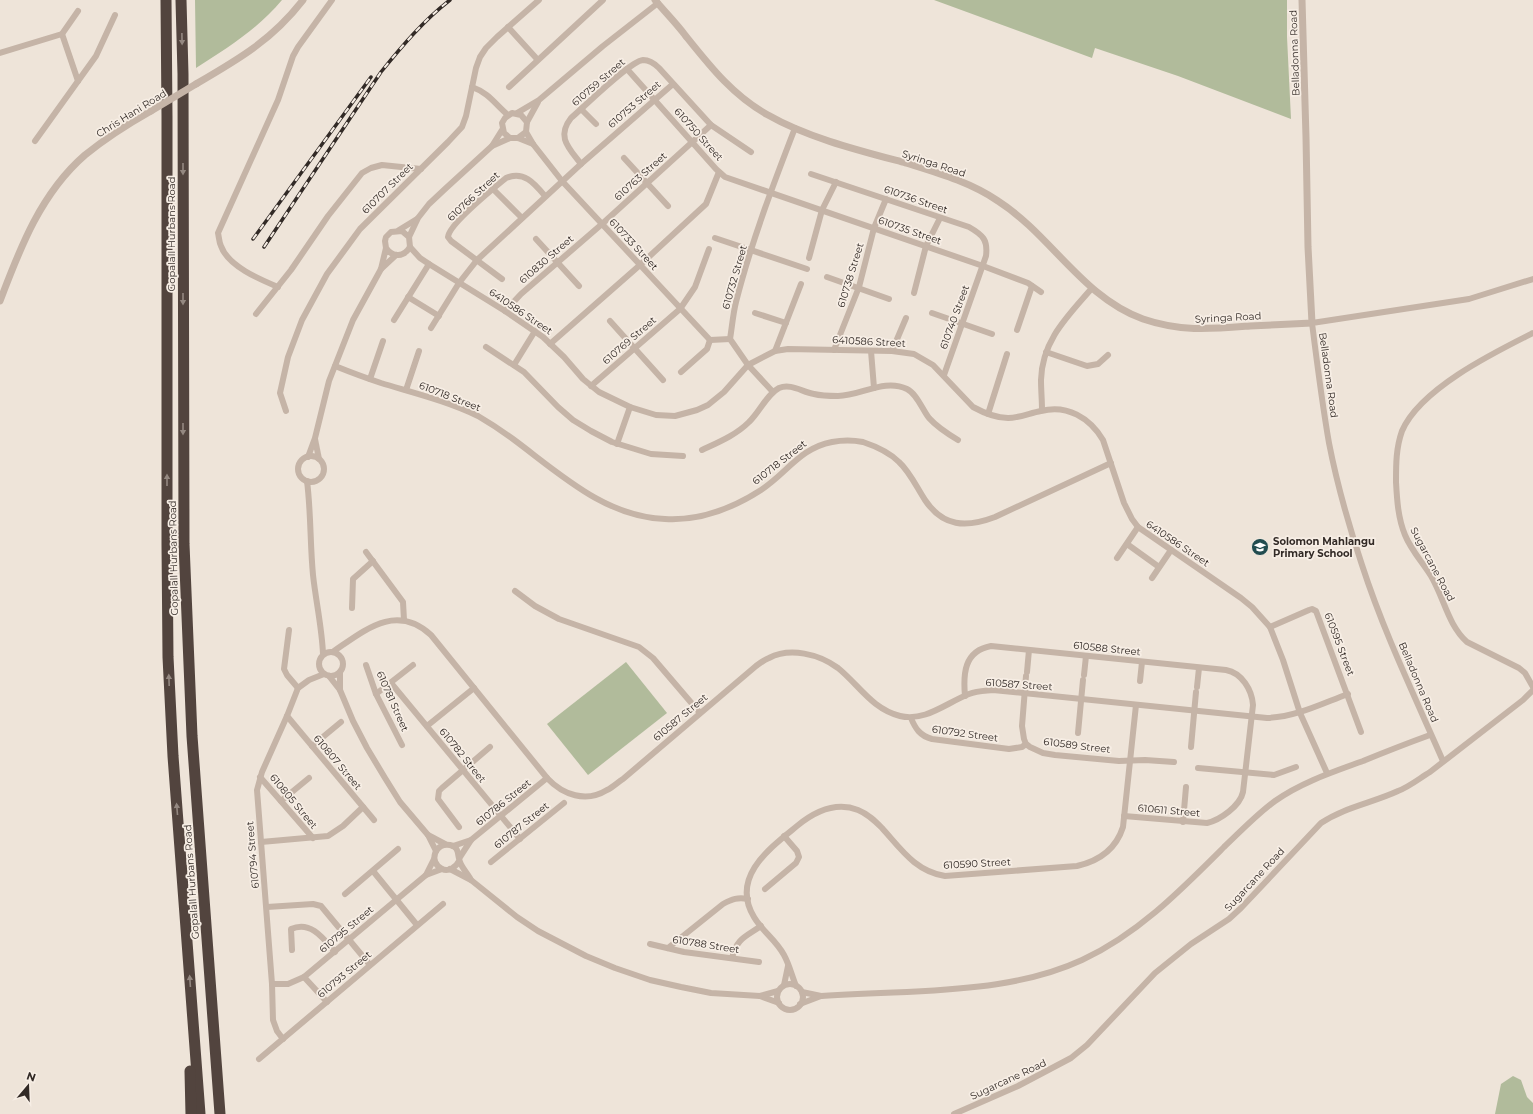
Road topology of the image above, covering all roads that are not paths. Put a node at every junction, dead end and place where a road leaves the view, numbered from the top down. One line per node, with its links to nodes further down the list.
1 (166, 0): 273 (highway, Gopalall Hurbans Road, one-way to 1)
2 (181, 0): 278 (highway, Gopalall Hurbans Road, one-way to 278)
3 (303, 0): 92 (street, Chris Hani Road, bridge)
4 (332, 0): 85 (street)
5 (539, 0): 11 (street, 610707 Street)
6 (603, 0): 14 (street)
7 (1302, 0): 103 (street, Belladonna Road)
8 (656, 2): 20 (street); 30 (street, Syringa Road)
9 (78, 11): 12 (street)
10 (115, 15): 16 (street)
11 (508, 27): 14 (street); 18 (street, 610707 Street)
12 (62, 34): 13 (street); 16 (street)
13 (0, 53)
14 (537, 59): 19 (street)
15 (627, 69): 17 (street, 610759 Street); 21 (street, 610750 Street); 23 (street, 610759 Street)
16 (78, 81): 34 (street)
17 (673, 84): 21 (street, 610753 Street); 28 (street, 610759 Street)
18 (472, 87): 22 (street); 41 (street, 610707 Street)
19 (509, 87)
20 (539, 100): 24 (street); 26 (street)
21 (655, 100): 35 (street, 610750 Street); 40 (street, 610753 Street)
22 (498, 106): 25 (street); 29 (street)
23 (581, 109): 27 (street); 40 (street, 610759 Street)
24 (517, 113): 25 (street); 26 (street)
25 (508, 115): 29 (street)
26 (527, 122): 31 (street)
27 (596, 124)
28 (711, 125): 35 (street, 610763 Street); 38 (street, 610759 Street)
29 (502, 126): 32 (street); 37 (street)
30 (795, 128): 48 (street, 610732 Street); 87 (street, Syringa Road)
31 (526, 132): 33 (street); 36 (street, 610733 Street)
32 (510, 138): 33 (street); 37 (street)
33 (518, 138): 36 (street)
34 (35, 141)
35 (692, 142): 42 (street, 610750 Street); 46 (street, 610763 Street)
36 (533, 144): 44 (street, 610733 Street)
37 (492, 146): 53 (street)
38 (751, 152)
39 (624, 158): 46 (street)
40 (581, 164): 44 (street, 610753 Street)
41 (421, 169): 85 (street); 137 (street, 610707 Street)
42 (719, 172): 48 (street, 610750 Street); 74 (street)
43 (811, 174): 45 (street, 610736 Street)
44 (562, 181): 49 (street, 610753 Street); 56 (street, 610733 Street)
45 (836, 182): 50 (street, 610736 Street); 52 (street)
46 (647, 183): 51 (street); 56 (street, 610763 Street)
47 (493, 189): 49 (street, 610766 Street); 54 (street); 71 (street, 610766 Street)
48 (770, 192): 52 (street, 610735 Street); 66 (street, 610732 Street)
49 (545, 196): 54 (street, 610753 Street)
50 (886, 199): 55 (street, 610736 Street); 57 (street, 610738 Street)
51 (668, 206)
52 (822, 210): 57 (street, 610735 Street); 70 (street)
53 (418, 218): 58 (street); 59 (street)
54 (522, 218): 71 (street, 610753 Street)
55 (940, 218): 62 (street); 75 (street, 610736 Street)
56 (602, 224): 72 (street, 610830 Street); 74 (street, 610733 Street)
57 (874, 228): 62 (street, 610735 Street); 86 (street, 610738 Street)
58 (399, 230): 59 (street); 64 (street)
59 (409, 236): 63 (street)
60 (715, 238): 66 (street)
61 (536, 239): 72 (street)
62 (926, 246): 75 (street, 610735 Street); 89 (street)
63 (410, 247): 67 (street); 69 (street)
64 (386, 248): 68 (street); 76 (street)
65 (709, 249): 93 (street, 610769 Street)
66 (752, 250): 77 (street); 110 (street, 610732 Street)
67 (404, 253): 68 (street); 69 (street)
68 (396, 255): 76 (street)
69 (420, 258): 73 (street, 6410586 Street)
70 (809, 258)
71 (477, 260): 79 (street); 81 (street, 610753 Street)
72 (558, 262): 83 (street); 94 (street, 610830 Street)
73 (429, 264): 81 (street, 6410586 Street); 90 (street)
74 (640, 265): 93 (street, 610733 Street); 113 (street)
75 (983, 266): 84 (street, 610735 Street); 104 (street, 610740 Street)
76 (380, 269): 125 (street)
77 (807, 269)
78 (827, 277): 86 (street)
79 (502, 278)
80 (1533, 279): 103 (street)
81 (459, 283): 94 (street, 6410586 Street); 98 (street, 610753 Street)
82 (801, 284): 102 (street)
83 (579, 286)
84 (1032, 286): 88 (street, 610735 Street); 106 (street)
85 (278, 287): 97 (street)
86 (858, 288): 91 (street); 116 (street, 610738 Street)
87 (1092, 288): 103 (street, Syringa Road); 121 (street)
88 (1041, 292)
89 (914, 293)
90 (408, 298): 98 (street); 100 (street)
91 (889, 299)
92 (0, 301)
93 (680, 309): 111 (street, 610733 Street); 115 (street, 610769 Street)
94 (505, 311): 107 (street, 6410586 Street)
95 (756, 313): 102 (street)
96 (932, 313): 104 (street)
97 (256, 314)
98 (439, 316): 105 (street, 610753 Street)
99 (906, 318): 120 (street)
100 (394, 320)
101 (610, 321): 115 (street)
102 (786, 323): 118 (street)
103 (1312, 323): 201 (street, Belladonna Road)
104 (962, 324): 108 (street); 128 (street, 610740 Street)
105 (431, 328)
106 (1017, 330)
107 (535, 331): 113 (street, 6410586 Street); 126 (street)
108 (992, 334)
109 (1533, 334): 180 (street, Sugarcane Road)
110 (730, 339): 111 (street); 124 (street)
111 (710, 340): 127 (street)
112 (383, 341): 129 (street)
113 (550, 344): 131 (street, 6410586 Street)
114 (486, 347): 126 (street)
115 (634, 348): 130 (street); 131 (street, 610769 Street)
116 (834, 350): 118 (street, 6410586 Street); 119 (street, 6410586 Street)
117 (418, 351): 133 (street)
118 (775, 351): 124 (street, 6410586 Street)
119 (871, 351): 120 (street, 6410586 Street); 132 (street)
120 (892, 351): 128 (street, 6410586 Street)
121 (1046, 352): 123 (street); 136 (street)
122 (1007, 354): 138 (street)
123 (1108, 355)
124 (748, 365): 134 (street); 135 (street, 6410586 Street)
125 (335, 366): 129 (street, 610718 Street); 139 (street)
126 (514, 366): 141 (street)
127 (682, 372)
128 (944, 375): 138 (street, 6410586 Street)
129 (370, 379): 133 (street, 610718 Street)
130 (664, 380)
131 (591, 386): 135 (street, 6410586 Street)
132 (874, 388): 134 (street); 140 (street)
133 (406, 390): 146 (street, 610718 Street)
134 (773, 392): 142 (street)
135 (630, 407): 141 (street)
136 (1042, 410): 138 (street, 6410586 Street); 146 (street, 6410586 Street)
137 (286, 411)
138 (988, 414)
139 (315, 438): 144 (street); 145 (street)
140 (958, 440)
141 (617, 444): 143 (street)
142 (702, 450)
143 (683, 456)
144 (308, 457): 145 (street); 147 (street)
145 (319, 459): 148 (street)
146 (1111, 463): 150 (street, 6410586 Street)
147 (307, 481): 148 (street); 149 (street)
148 (314, 482): 149 (street)
149 (309, 501): 163 (street)
150 (1138, 527): 151 (street); 152 (street, 6410586 Street)
151 (1127, 544): 154 (street); 156 (street)
152 (1171, 550): 156 (street); 161 (street, 6410586 Street)
153 (366, 552): 155 (street)
154 (1117, 558)
155 (373, 561): 159 (street); 160 (street)
156 (1159, 567): 157 (street)
157 (1152, 578)
158 (515, 591): 192 (street)
159 (352, 608)
160 (404, 620): 164 (street, 610587 Street); 182 (street, 610587 Street)
161 (1270, 627): 187 (street, 610595 Street); 193 (street, 6410586 Street)
162 (289, 630): 181 (street)
163 (322, 635): 166 (street); 167 (street)
164 (348, 642): 166 (street, 610587 Street); 169 (street, 610587 Street)
165 (1029, 650): 168 (street, 610588 Street); 186 (street); 188 (street, 610588 Street)
166 (332, 651): 167 (street); 169 (street)
167 (323, 654): 173 (street)
168 (1086, 656): 170 (street, 610588 Street); 189 (street)
169 (341, 657): 175 (street)
170 (1142, 662): 174 (street, 610588 Street); 178 (street)
171 (366, 665): 185 (street, 610781 Street)
172 (413, 665): 179 (street)
173 (318, 667): 176 (street); 177 (street)
174 (1198, 668): 191 (street); 195 (street, 610588 Street)
175 (340, 672): 176 (street); 183 (street)
176 (327, 675): 177 (street); 183 (street)
177 (309, 680): 181 (street)
178 (1140, 681)
179 (391, 683): 185 (street); 198 (street, 610782 Street)
180 (1533, 687)
181 (298, 688): 194 (street, 610794 Street)
182 (474, 688): 198 (street); 217 (street, 610587 Street)
183 (340, 690): 227 (street)
184 (1533, 690): 208 (street, Sugarcane Road)
185 (376, 694): 203 (street, 610781 Street)
186 (1025, 694): 188 (street, 610587 Street); 189 (street, 610587 Street); 202 (street)
187 (1348, 694): 193 (street, 610587 Street); 199 (street, 610595 Street)
188 (965, 696): 196 (street, 610587 Street)
189 (1081, 699): 190 (street, 610587 Street); 200 (street)
190 (1136, 705): 191 (street, 610587 Street); 207 (street, 610590 Street)
191 (1194, 711): 195 (street, 610587 Street); 206 (street)
192 (700, 713): 196 (street, 610587 Street); 217 (street, 610587 Street)
193 (1300, 713): 195 (street, 610587 Street); 214 (street, 6410586 Street)
194 (287, 716): 204 (street, 610807 Street); 215 (street, 610794 Street)
195 (1251, 716): 213 (street, 610611 Street)
196 (911, 718): 202 (street, 610792 Street)
197 (341, 722): 204 (street)
198 (427, 726): 212 (street, 610782 Street)
199 (1361, 732)
200 (1078, 733)
201 (1430, 735): 208 (street, Belladonna Road); 214 (street)
202 (1026, 744): 207 (street, 610589 Street)
203 (402, 745)
204 (312, 746): 221 (street, 610807 Street)
205 (490, 747): 212 (street)
206 (1190, 747)
207 (1130, 760): 209 (street, 610589 Street); 223 (street, 610590 Street)
208 (1443, 761): 279 (street, Sugarcane Road)
209 (1174, 762)
210 (1296, 767): 213 (street)
211 (1198, 768): 213 (street)
212 (462, 769): 222 (street, 610782 Street); 226 (street)
213 (1245, 772): 225 (street, 610611 Street)
214 (1327, 774): 269 (street)
215 (260, 777): 219 (street, 610805 Street); 232 (street, 610794 Street)
216 (308, 778): 219 (street)
217 (547, 778): 222 (street, 610786 Street)
218 (1186, 787): 225 (street)
219 (281, 801): 229 (street, 610805 Street)
220 (564, 803): 230 (street, 610787 Street)
221 (363, 807): 224 (street, 610807 Street); 229 (street)
222 (501, 816): 230 (street, 610782 Street); 231 (street, 610786 Street)
223 (1124, 816): 225 (street, 610611 Street); 228 (street, 610590 Street)
224 (374, 820)
225 (1183, 822)
226 (459, 827)
227 (428, 835): 233 (street); 236 (street)
228 (784, 836): 245 (street); 247 (street, 610590 Street)
229 (313, 838): 232 (street)
230 (520, 839): 239 (street, 610787 Street)
231 (471, 840): 234 (street); 238 (street)
232 (261, 842): 250 (street, 610794 Street)
233 (445, 844): 234 (street); 236 (street)
234 (453, 846): 238 (street)
235 (398, 849): 242 (street)
236 (436, 851): 237 (street)
237 (434, 859): 240 (street); 243 (street)
238 (459, 859): 241 (street); 244 (street)
239 (491, 862)
240 (442, 869): 241 (street); 243 (street)
241 (450, 869): 244 (street)
242 (373, 871): 246 (street); 248 (street)
243 (426, 876): 248 (street, 610795 Street)
244 (471, 880): 268 (street)
245 (765, 889)
246 (345, 894)
247 (748, 898): 252 (street, 610590 Street); 255 (street)
248 (396, 900): 251 (street); 253 (street, 610795 Street)
249 (443, 904): 251 (street, 610793 Street)
250 (267, 907): 253 (street); 263 (street, 610794 Street)
251 (417, 925): 260 (street, 610793 Street)
252 (761, 926): 258 (street); 261 (street, 610590 Street)
253 (349, 939): 257 (street, 610795 Street); 260 (street)
254 (650, 944): 255 (street, 610788 Street)
255 (668, 948): 258 (street, 610788 Street)
256 (292, 950): 257 (street)
257 (335, 952): 262 (street, 610795 Street)
258 (732, 958): 259 (street, 610788 Street)
259 (759, 962)
260 (370, 965): 270 (street, 610793 Street)
261 (788, 966): 264 (street); 265 (street, 610590 Street)
262 (304, 977): 263 (street, 610795 Street); 270 (street)
263 (272, 984): 274 (street, 610794 Street)
264 (784, 985): 265 (street); 266 (street)
265 (796, 986): 267 (street)
266 (778, 991): 268 (street); 271 (street)
267 (802, 992): 269 (street); 272 (street)
268 (760, 996): 271 (street)
269 (821, 996): 272 (street)
270 (327, 1002): 274 (street, 610793 Street)
271 (778, 1003): 272 (street)
272 (800, 1004)
273 (192, 1020): 276 (highway); 277 (highway, Gopalall Hurbans Road)
274 (283, 1039): 275 (street, 610793 Street)
275 (259, 1059)
276 (191, 1114)
277 (200, 1114)
278 (220, 1114)
279 (954, 1114)

